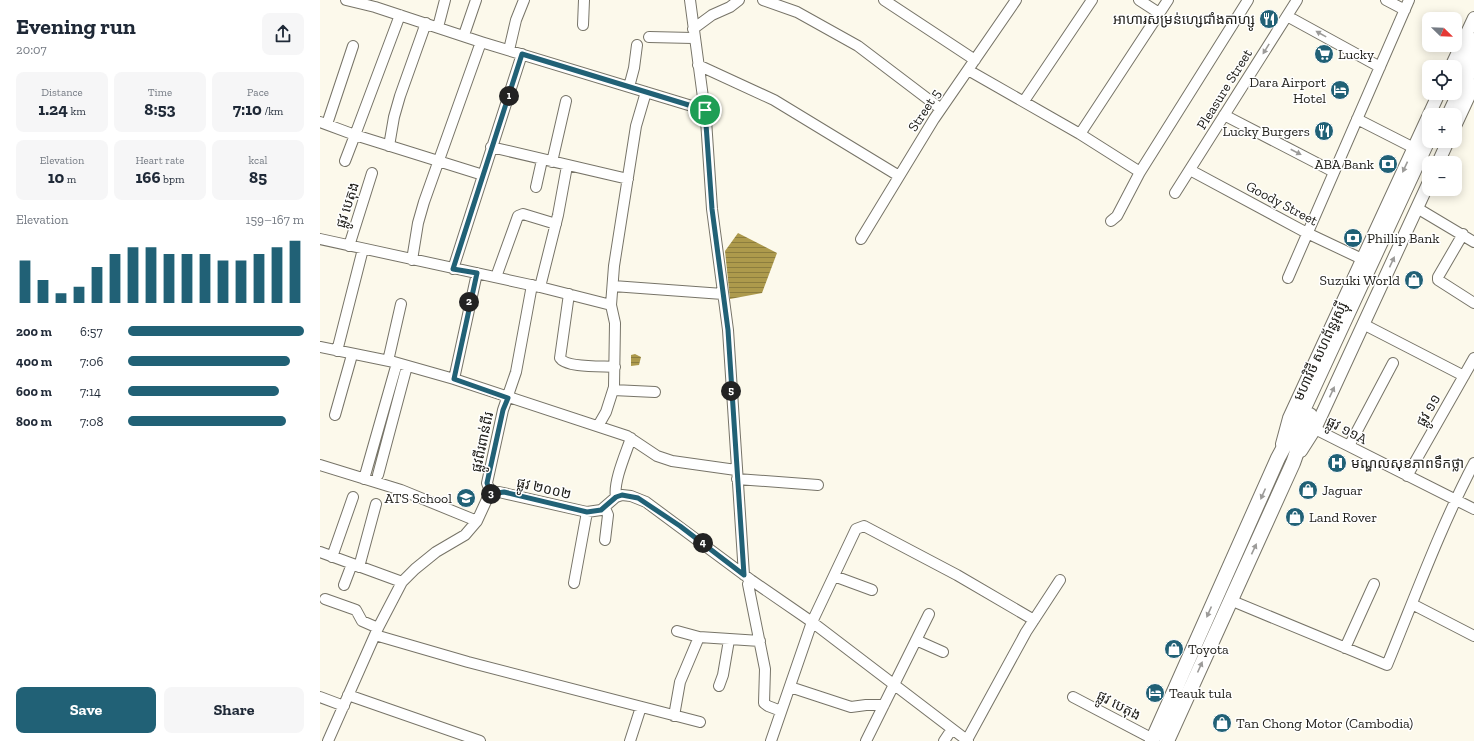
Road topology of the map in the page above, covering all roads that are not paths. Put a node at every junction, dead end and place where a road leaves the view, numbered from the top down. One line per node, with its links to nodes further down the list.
1 (346, 0): 20 (street)
2 (445, 0): 25 (street)
3 (476, 0): 27 (street)
4 (524, 0): 33 (street)
5 (584, 0): 24 (street)
6 (690, 0): 26 (street)
7 (739, 0): 26 (street)
8 (763, 0): 48 (street)
9 (884, 0): 35 (street)
10 (1016, 0): 35 (street, Street 5)
11 (1092, 0): 46 (street)
12 (1139, 0): 19 (street)
13 (1168, 0): 19 (street)
14 (1248, 0): 67 (street)
15 (1297, 0): 21 (street, Pleasure Street)
16 (1386, 0): 18 (street)
17 (1409, 0): 18 (street)
18 (1404, 10): 40 (street)
19 (1159, 13): 54 (street)
20 (400, 15): 23 (street); 55 (street)
21 (1287, 16): 40 (street, one-way to 21); 51 (street, Pleasure Street, one-way to 51)
22 (1474, 18): 36 (main road)
23 (426, 23): 25 (street); 57 (street)
24 (583, 25)
25 (438, 27): 27 (street)
26 (693, 34): 28 (street); 38 (street)
27 (464, 36): 30 (street)
28 (649, 37)
29 (1474, 40): 39 (highway)
30 (481, 42): 33 (street); 63 (street)
31 (637, 45): 43 (street)
32 (353, 46): 53 (street)
33 (508, 50): 34 (street)
34 (522, 54): 43 (street); 59 (street)
35 (975, 60): 41 (street, Street 5)
36 (1454, 60)
37 (1474, 62): 47 (highway)
38 (698, 65): 49 (street); 71 (street)
39 (1462, 66)
40 (1380, 67): 52 (street)
41 (968, 70): 46 (street); 48 (street, Street 5)
42 (1474, 85): 50 (main road)
43 (629, 86): 44 (street)
44 (646, 92): 49 (street); 72 (street)
45 (566, 101): 64 (street)
46 (1024, 102): 54 (street)
47 (1453, 108)
48 (941, 109): 71 (street, Street 5)
49 (705, 110): 95 (street)
50 (1462, 111)
51 (1224, 115): 66 (street, Pleasure Street); 68 (street, one-way to 68)
52 (1357, 119): 60 (street); 68 (street)
53 (323, 123): 55 (street)
54 (1080, 134): 67 (street)
55 (355, 135): 57 (street); 62 (street)
56 (1422, 140): 60 (main road, មហាវិថី សហព័ន្ធរុស្ស៊ី)
57 (389, 146): 63 (street)
58 (1422, 146): 99 (highway)
59 (491, 147): 64 (street); 70 (street)
60 (1414, 148): 86 (main road, មហាវិថី សហព័ន្ធរុស្ស៊ី, one-way to 86)
61 (1440, 148): 99 (highway)
62 (345, 161)
63 (439, 161): 70 (street); 87 (street)
64 (547, 161): 65 (street); 73 (street)
65 (567, 166): 72 (street); 78 (street, ផ្លូវពីរពាន់ពីរ)
66 (1190, 170): 74 (street, Pleasure Street); 79 (street, Goody Street)
67 (1140, 172): 77 (street)
68 (1334, 172): 79 (street)
69 (372, 173): 84 (street, ផ្លូវ បេតុង)
70 (483, 175): 88 (street)
71 (899, 176): 82 (street, Street 5)
72 (628, 179): 93 (street)
73 (536, 187)
74 (1175, 193)
75 (1423, 196): 76 (main road, មហាវិថី សហព័ន្ធរុស្ស៊ី)
76 (1417, 208): 80 (street); 99 (main road, មហាវិថី សហព័ន្ធរុស្ស៊ី, one-way to 76)
77 (1111, 221)
78 (556, 224): 90 (street); 92 (street, ផ្លូវពីរពាន់ពីរ)
79 (1307, 233): 86 (street, Goody Street); 91 (street)
80 (1462, 234): 83 (street); 96 (street)
81 (320, 239): 84 (street)
82 (861, 240)
83 (1474, 242)
84 (349, 246): 85 (street)
85 (363, 249): 87 (street); 101 (street)
86 (1362, 259): 117 (main road, មហាវិថី សហព័ន្ធរុស្ស៊ី)
87 (412, 260): 88 (street)
88 (453, 269): 89 (street)
89 (477, 273): 90 (street); 108 (street)
90 (496, 277): 92 (street)
91 (1288, 278)
92 (536, 286): 94 (street); 111 (street, ផ្លូវពីរពាន់ពីរ)
93 (613, 286): 95 (street); 98 (street)
94 (569, 294): 98 (street); 106 (street)
95 (723, 294): 122 (street)
96 (1474, 303)
97 (401, 304): 105 (street)
98 (611, 305): 106 (street)
99 (1357, 314): 107 (street); 114 (main road, មហាវិថី សហព័ន្ធរុស្ស៊ី, one-way to 99); 117 (highway, មហាវិថី សហព័ន្ធរុស្ស៊ី); 118 (highway, មហាវិថី សហព័ន្ធរុស្ស៊ី)
100 (320, 347): 101 (street)
101 (337, 351): 102 (street)
102 (352, 355): 105 (street); 112 (street)
103 (1474, 358): 107 (street, ផ្លូវ ១១)
104 (1393, 363): 116 (street)
105 (398, 364): 108 (street); 121 (street); 124 (street)
106 (615, 367): 109 (street)
107 (1464, 376): 123 (street, ផ្លូវ ១១)
108 (454, 379): 111 (street)
109 (613, 390): 110 (street); 113 (street)
110 (655, 392)
111 (508, 398): 113 (street); 126 (street, ផ្លូវពីរពាន់ពីរ)
112 (335, 415)
113 (598, 426): 115 (street)
114 (1315, 429): 116 (street, ផ្លូវ ១១A); 118 (main road, មហាវិថី សហព័ន្ធរុស្ស៊ី)
115 (632, 438): 122 (street); 128 (street)
116 (1349, 446): 123 (street, ផ្លូវ ១១A)
117 (1278, 458): 176 (highway, មហាវិថី សហព័ន្ធរុស្ស៊ី, one-way to 176)
118 (1293, 463): 148 (highway, មហាវិថី សហព័ន្ធរុស្ស៊ី, one-way to 118)
119 (1474, 463): 129 (street)
120 (320, 465): 124 (street)
121 (378, 475)
122 (736, 475): 125 (street); 140 (street)
123 (1407, 476): 129 (street, ផ្លូវ ១១A)
124 (364, 479): 134 (street)
125 (818, 485)
126 (491, 494): 133 (street, ផ្លូវ ២០០២); 134 (street)
127 (353, 496): 137 (street)
128 (616, 497): 131 (street); 140 (street)
129 (1454, 500): 132 (street, ផ្លូវ ១១A); 149 (street)
130 (376, 504): 138 (street)
131 (605, 508): 133 (street, ផ្លូវ ២០០២); 135 (street)
132 (1474, 509)
133 (587, 512): 143 (street)
134 (477, 520): 142 (street)
135 (605, 540)
136 (320, 552): 137 (street)
137 (332, 557): 138 (street)
138 (356, 565): 142 (street); 145 (street)
139 (834, 576): 146 (street); 151 (street); 152 (street)
140 (747, 577): 152 (street); 159 (street)
141 (1060, 580): 151 (street)
142 (402, 582): 154 (street)
143 (574, 583)
144 (1374, 584): 160 (street)
145 (344, 585)
146 (872, 590)
147 (325, 599): 154 (street)
148 (1230, 600): 160 (street); 183 (highway, មហាវិថី សហព័ន្ធរុស្ស៊ី, one-way to 148)
149 (1412, 604): 155 (street); 160 (street)
150 (929, 614): 158 (street)
151 (1034, 620): 175 (street)
152 (812, 622): 163 (street); 164 (street)
153 (677, 631): 156 (street)
154 (377, 632): 165 (street); 170 (street)
155 (1474, 636)
156 (699, 637): 157 (street); 172 (street)
157 (729, 640): 159 (street); 162 (street)
158 (916, 640): 161 (street); 163 (street)
159 (760, 641): 171 (street)
160 (1345, 648)
161 (943, 652)
162 (719, 686)
163 (894, 686): 168 (street); 174 (street)
164 (790, 687): 168 (street); 171 (street)
165 (348, 695): 169 (street); 178 (street)
166 (320, 697): 169 (street)
167 (1073, 697): 176 (street, ផ្លូវ បេតុង)
168 (884, 705): 181 (street)
169 (344, 706): 177 (street)
170 (641, 706): 172 (street); 179 (street)
171 (781, 711): 180 (street)
172 (674, 716): 173 (street)
173 (700, 722)
174 (952, 729): 175 (street); 182 (street)
175 (968, 740)
176 (1152, 740)
177 (328, 741)
178 (480, 741)
179 (630, 741)
180 (771, 741)
181 (866, 741)
182 (944, 741)
183 (1167, 741)

